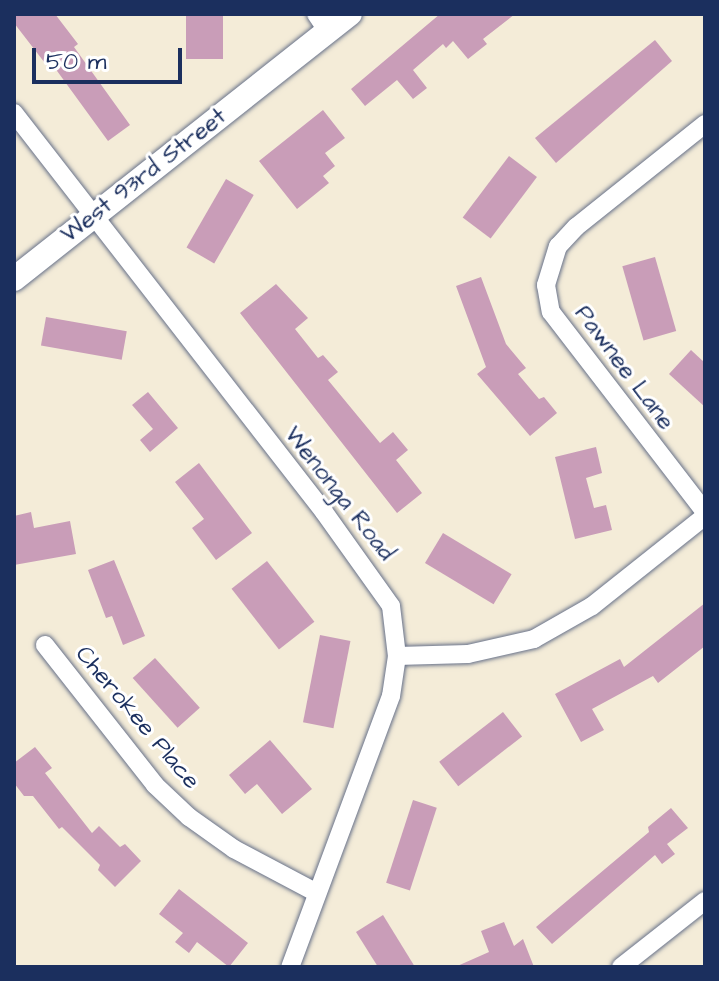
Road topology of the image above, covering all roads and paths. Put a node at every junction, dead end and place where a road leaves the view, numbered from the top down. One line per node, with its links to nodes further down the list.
1 (350, 14): 2 (street, West 93rd Street)
2 (322, 23): 5 (street, West 93rd Street)
3 (14, 113): 5 (street, Wenonga Road)
4 (705, 124): 7 (street, Pawnee Lane)
5 (94, 216): 6 (street, West 93rd Street); 9 (street, Wenonga Road)
6 (14, 279)
7 (705, 514): 9 (street)
8 (45, 645): 10 (street, Cherokee Place)
9 (397, 656): 10 (street, Wenonga Road)
10 (317, 893): 12 (street, Wenonga Road)
11 (705, 901): 13 (street)
12 (290, 967)
13 (621, 967)

